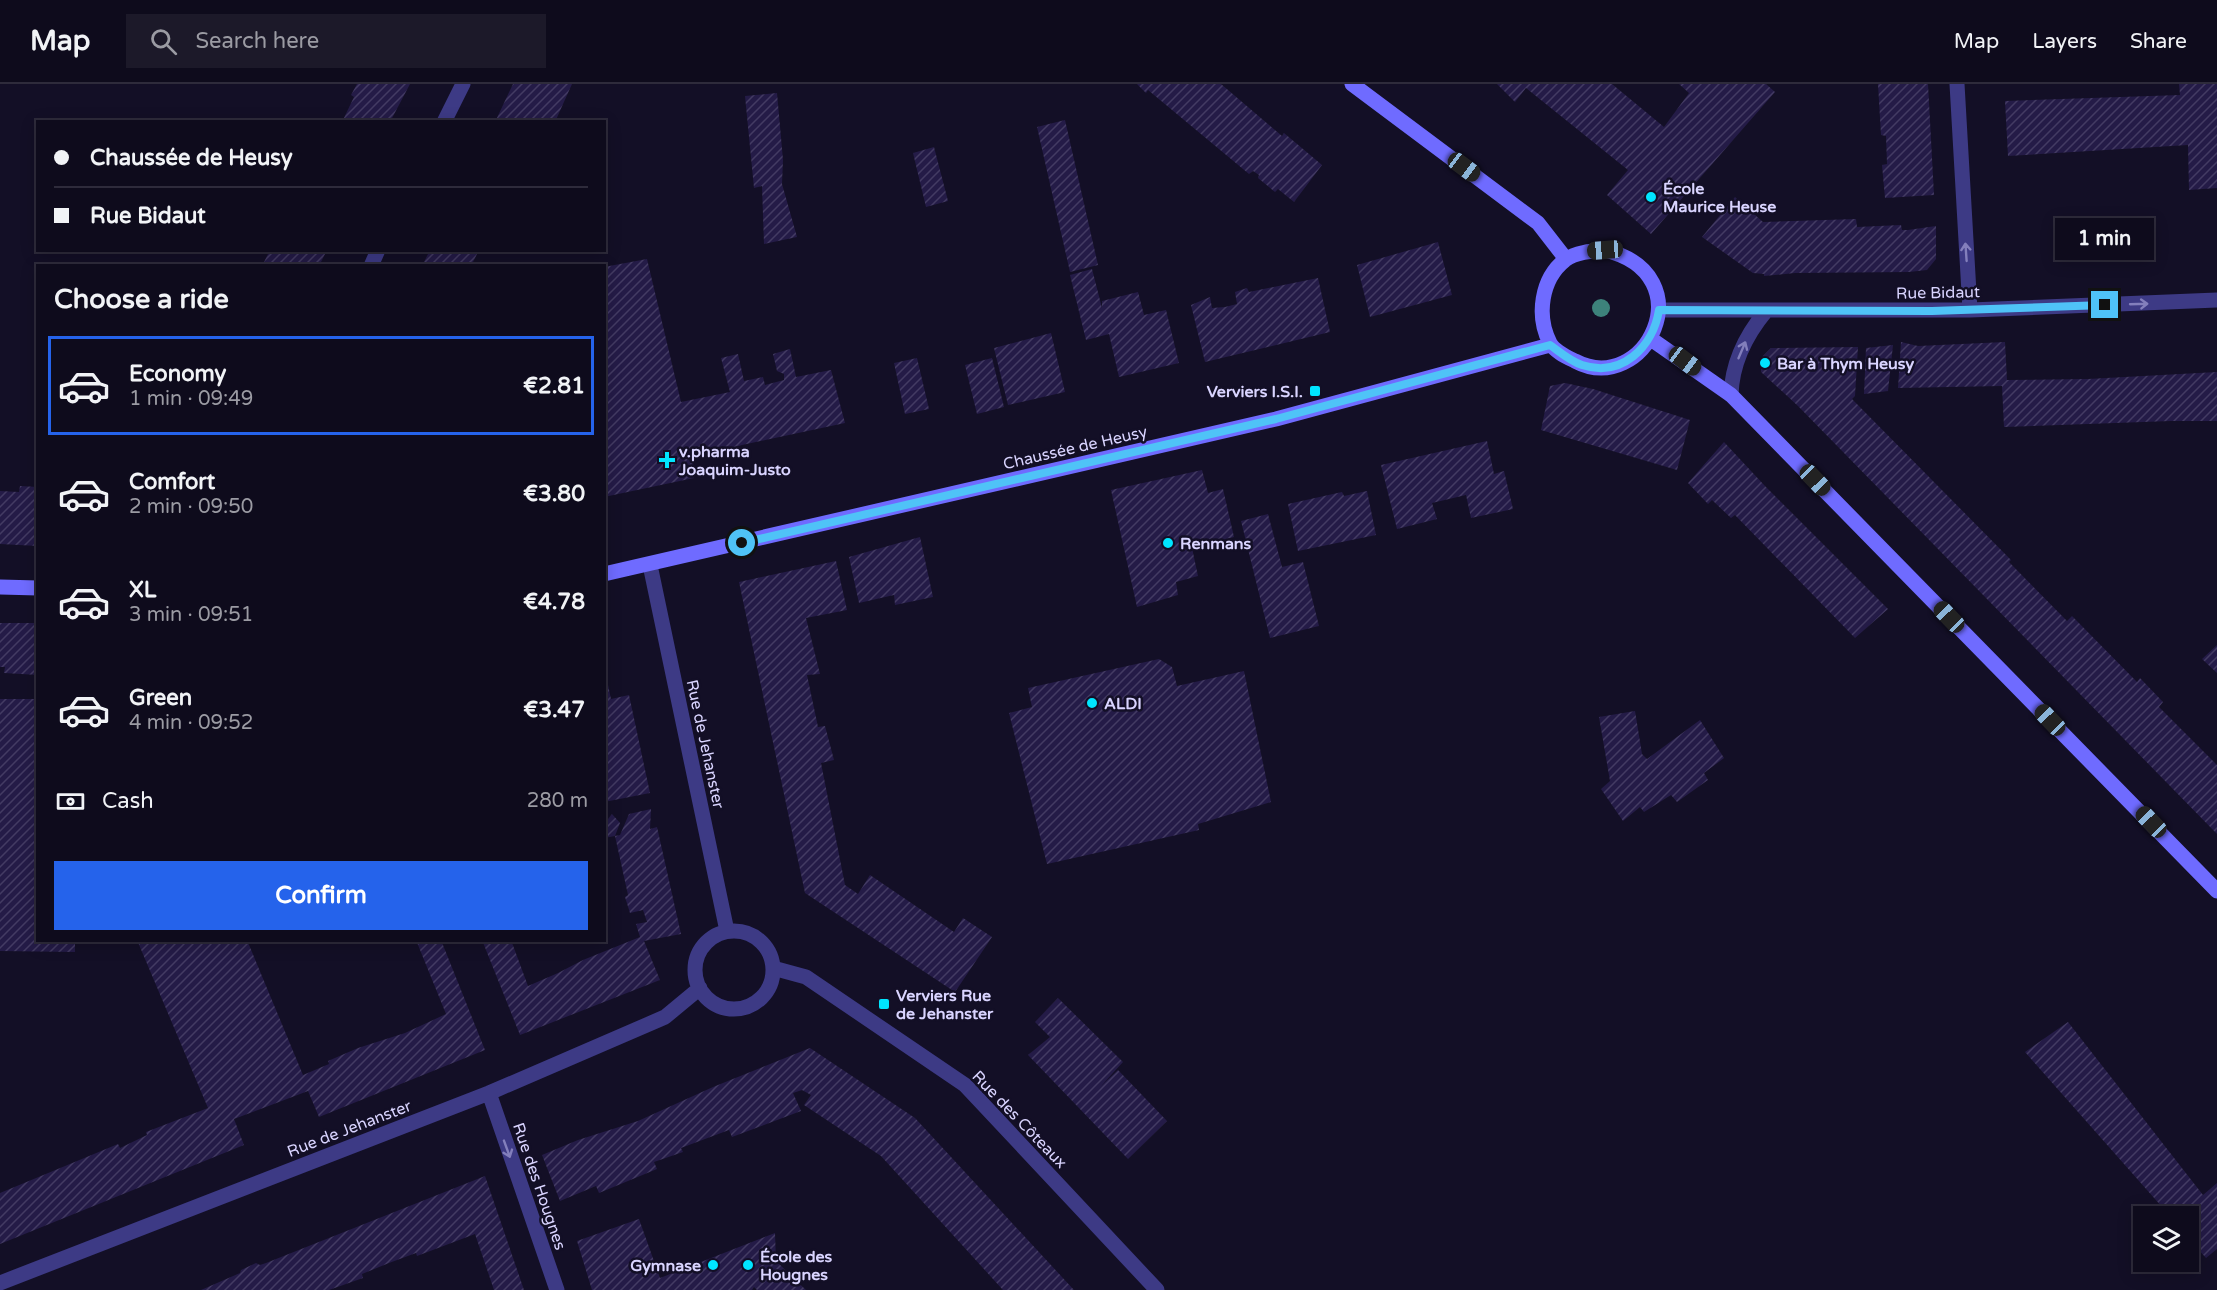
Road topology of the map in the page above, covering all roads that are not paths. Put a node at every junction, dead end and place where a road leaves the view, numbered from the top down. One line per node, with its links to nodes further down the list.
1 (463, 84): 4 (street)
2 (1352, 84): 5 (main road)
3 (1957, 84): 8 (street, one-way to 3)
4 (445, 120)
5 (1566, 259): 7 (main road); 11 (main road)
6 (2217, 300): 8 (street, Rue Bidaut, one-way to 6)
7 (1659, 310): 9 (street, Rue Bidaut); 10 (main road)
8 (1970, 310): 9 (street, Rue Bidaut)
9 (1766, 311): 12 (street, one-way to 9)
10 (1651, 339): 11 (main road); 12 (main road)
11 (1550, 345): 13 (main road, Chaussée de Heusy)
12 (1731, 395): 17 (main road)
13 (650, 565): 14 (main road, Chaussée de Heusy); 18 (street, Rue de Jehanster)
14 (606, 574)
15 (0, 587): 16 (main road)
16 (36, 588)
17 (2217, 891)
18 (727, 931): 19 (street); 20 (street)
19 (773, 968): 20 (street); 24 (street, Rue des Côteaux)
20 (700, 988): 21 (street, Rue de Jehanster)
21 (489, 1093): 22 (street, Rue de Jehanster); 23 (street, Rue des Hougnes, one-way to 23)
22 (3, 1285)
23 (557, 1290)
24 (1157, 1290)

